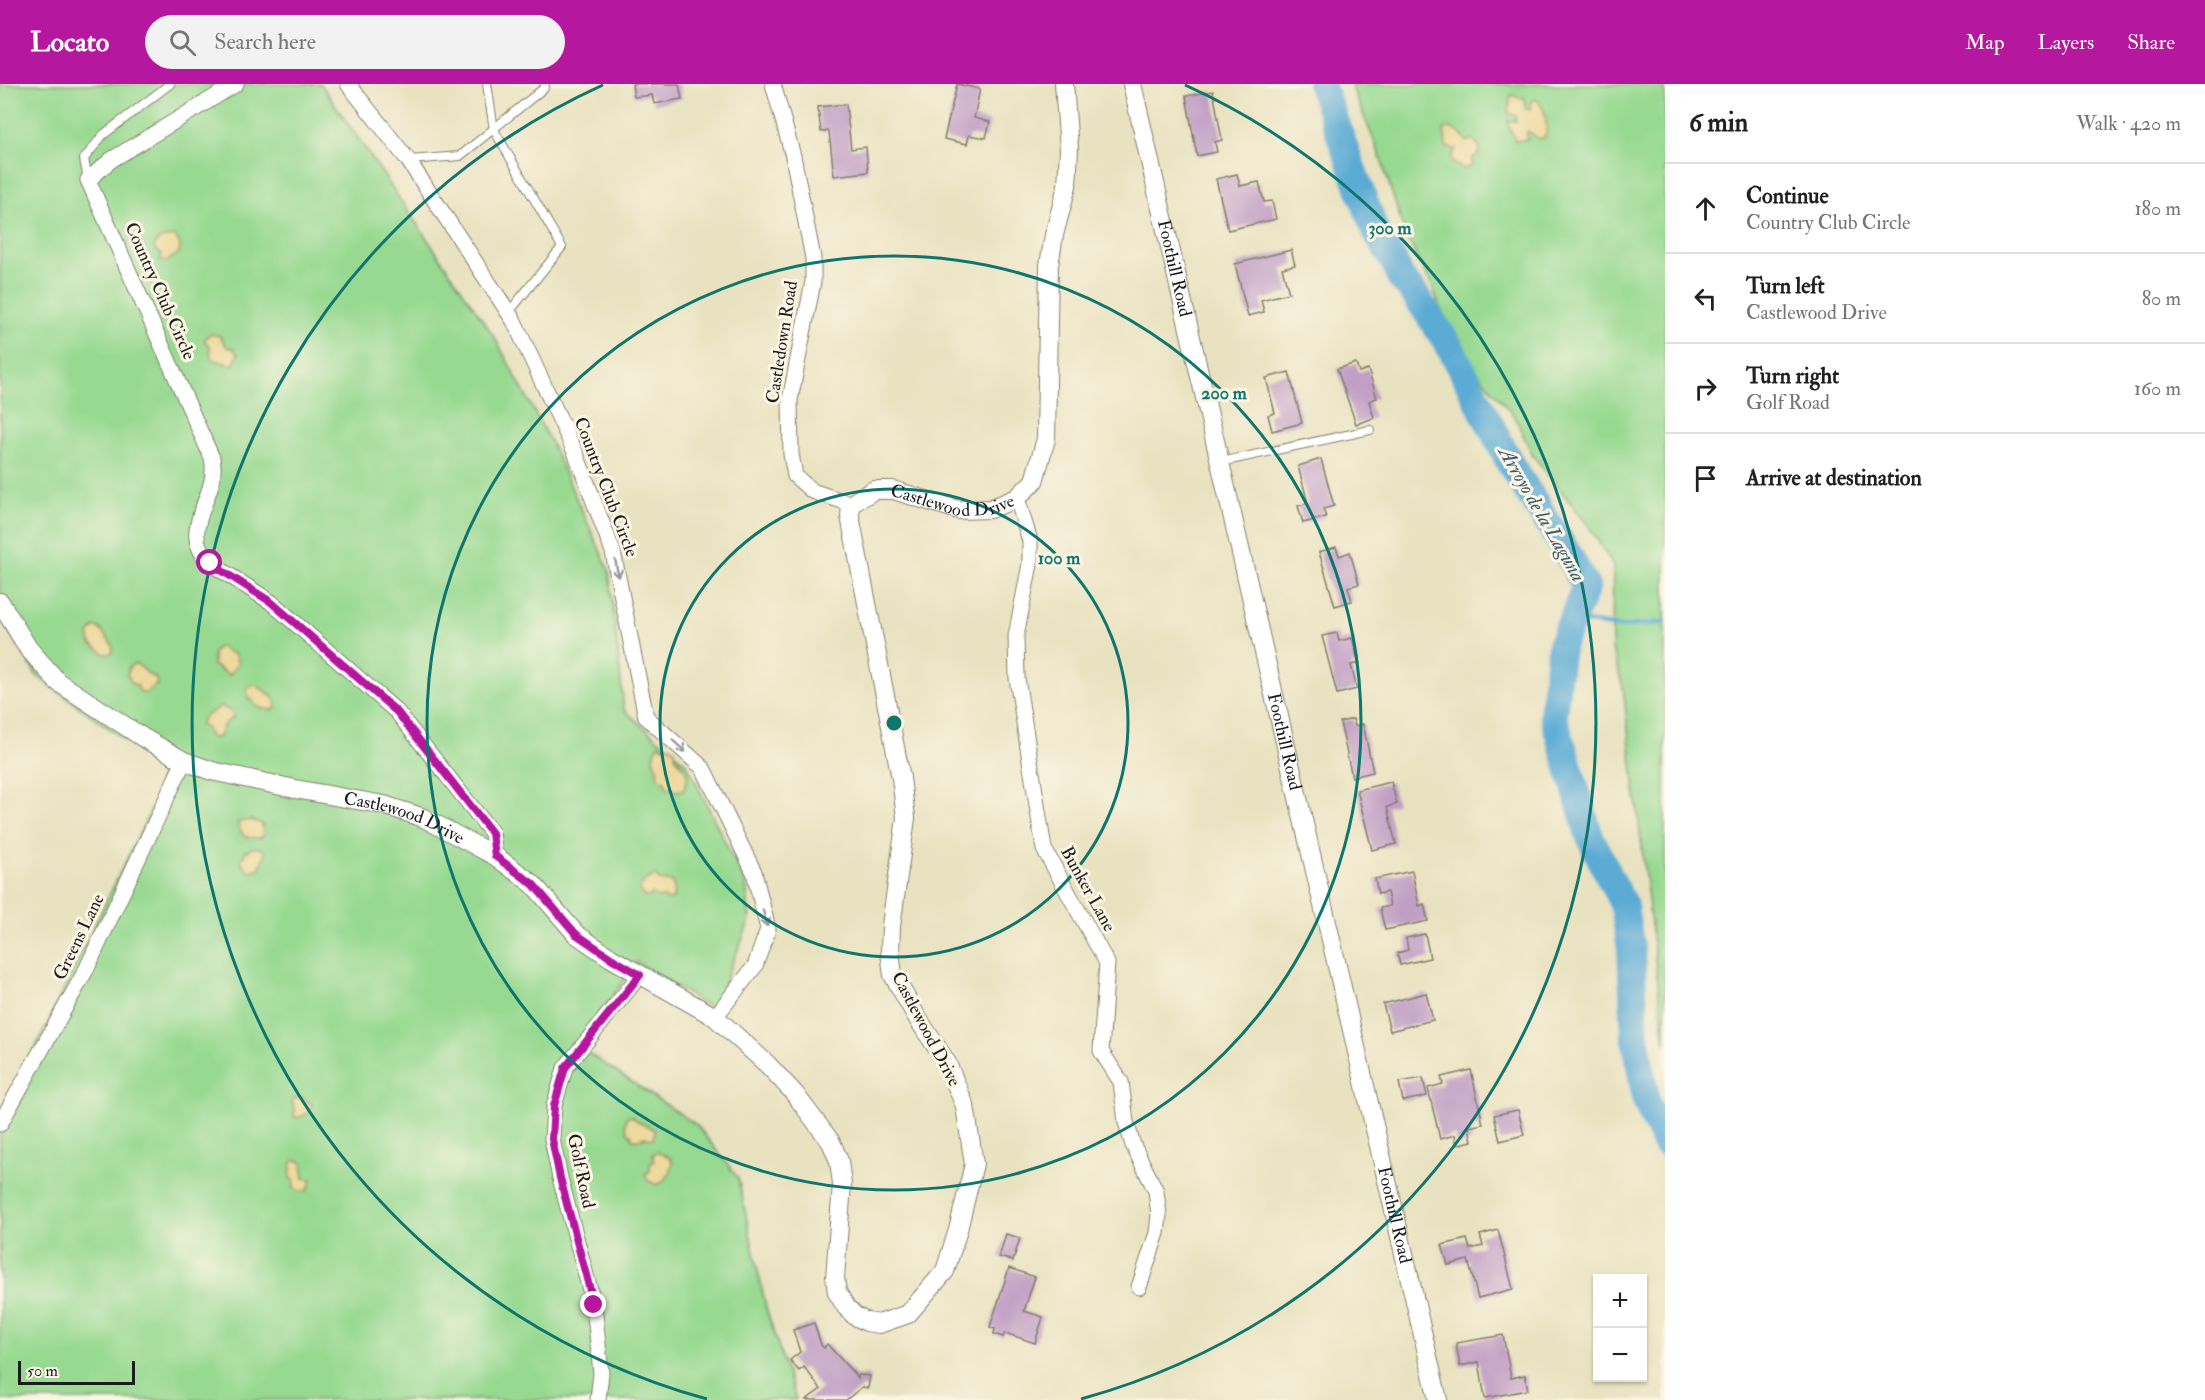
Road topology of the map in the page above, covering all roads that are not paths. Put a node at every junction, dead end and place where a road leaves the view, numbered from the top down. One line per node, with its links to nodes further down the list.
1 (170, 84): 11 (lane)
2 (236, 84): 11 (street)
3 (348, 84): 10 (street, Country Club Circle)
4 (487, 84): 9 (lane)
5 (545, 84): 9 (lane)
6 (773, 84): 16 (street, Castledown Road)
7 (1064, 84): 15 (street, Castlewood Drive)
8 (1132, 84): 14 (street, Foothill Road)
9 (494, 130): 10 (lane); 12 (lane)
10 (408, 160): 12 (street, Country Club Circle)
11 (88, 180): 19 (street, Country Club Circle)
12 (509, 312): 21 (street, Country Club Circle, one-way to 21)
13 (1370, 430): 14 (lane)
14 (1220, 463): 25 (street, Foothill Road)
15 (1017, 498): 16 (street, Castlewood Drive); 23 (street, Bunker Lane)
16 (851, 504): 21 (street, Castlewood Drive)
17 (0, 602): 18 (street, Castlewood Drive)
18 (184, 762): 19 (street, Castlewood Drive); 22 (street, Greens Lane)
19 (495, 856): 20 (street, Castlewood Drive)
20 (640, 971): 21 (street, Castlewood Drive); 24 (street, Golf Road)
21 (715, 1017)
22 (0, 1124)
23 (1139, 1287)
24 (598, 1400)
25 (1438, 1400)

